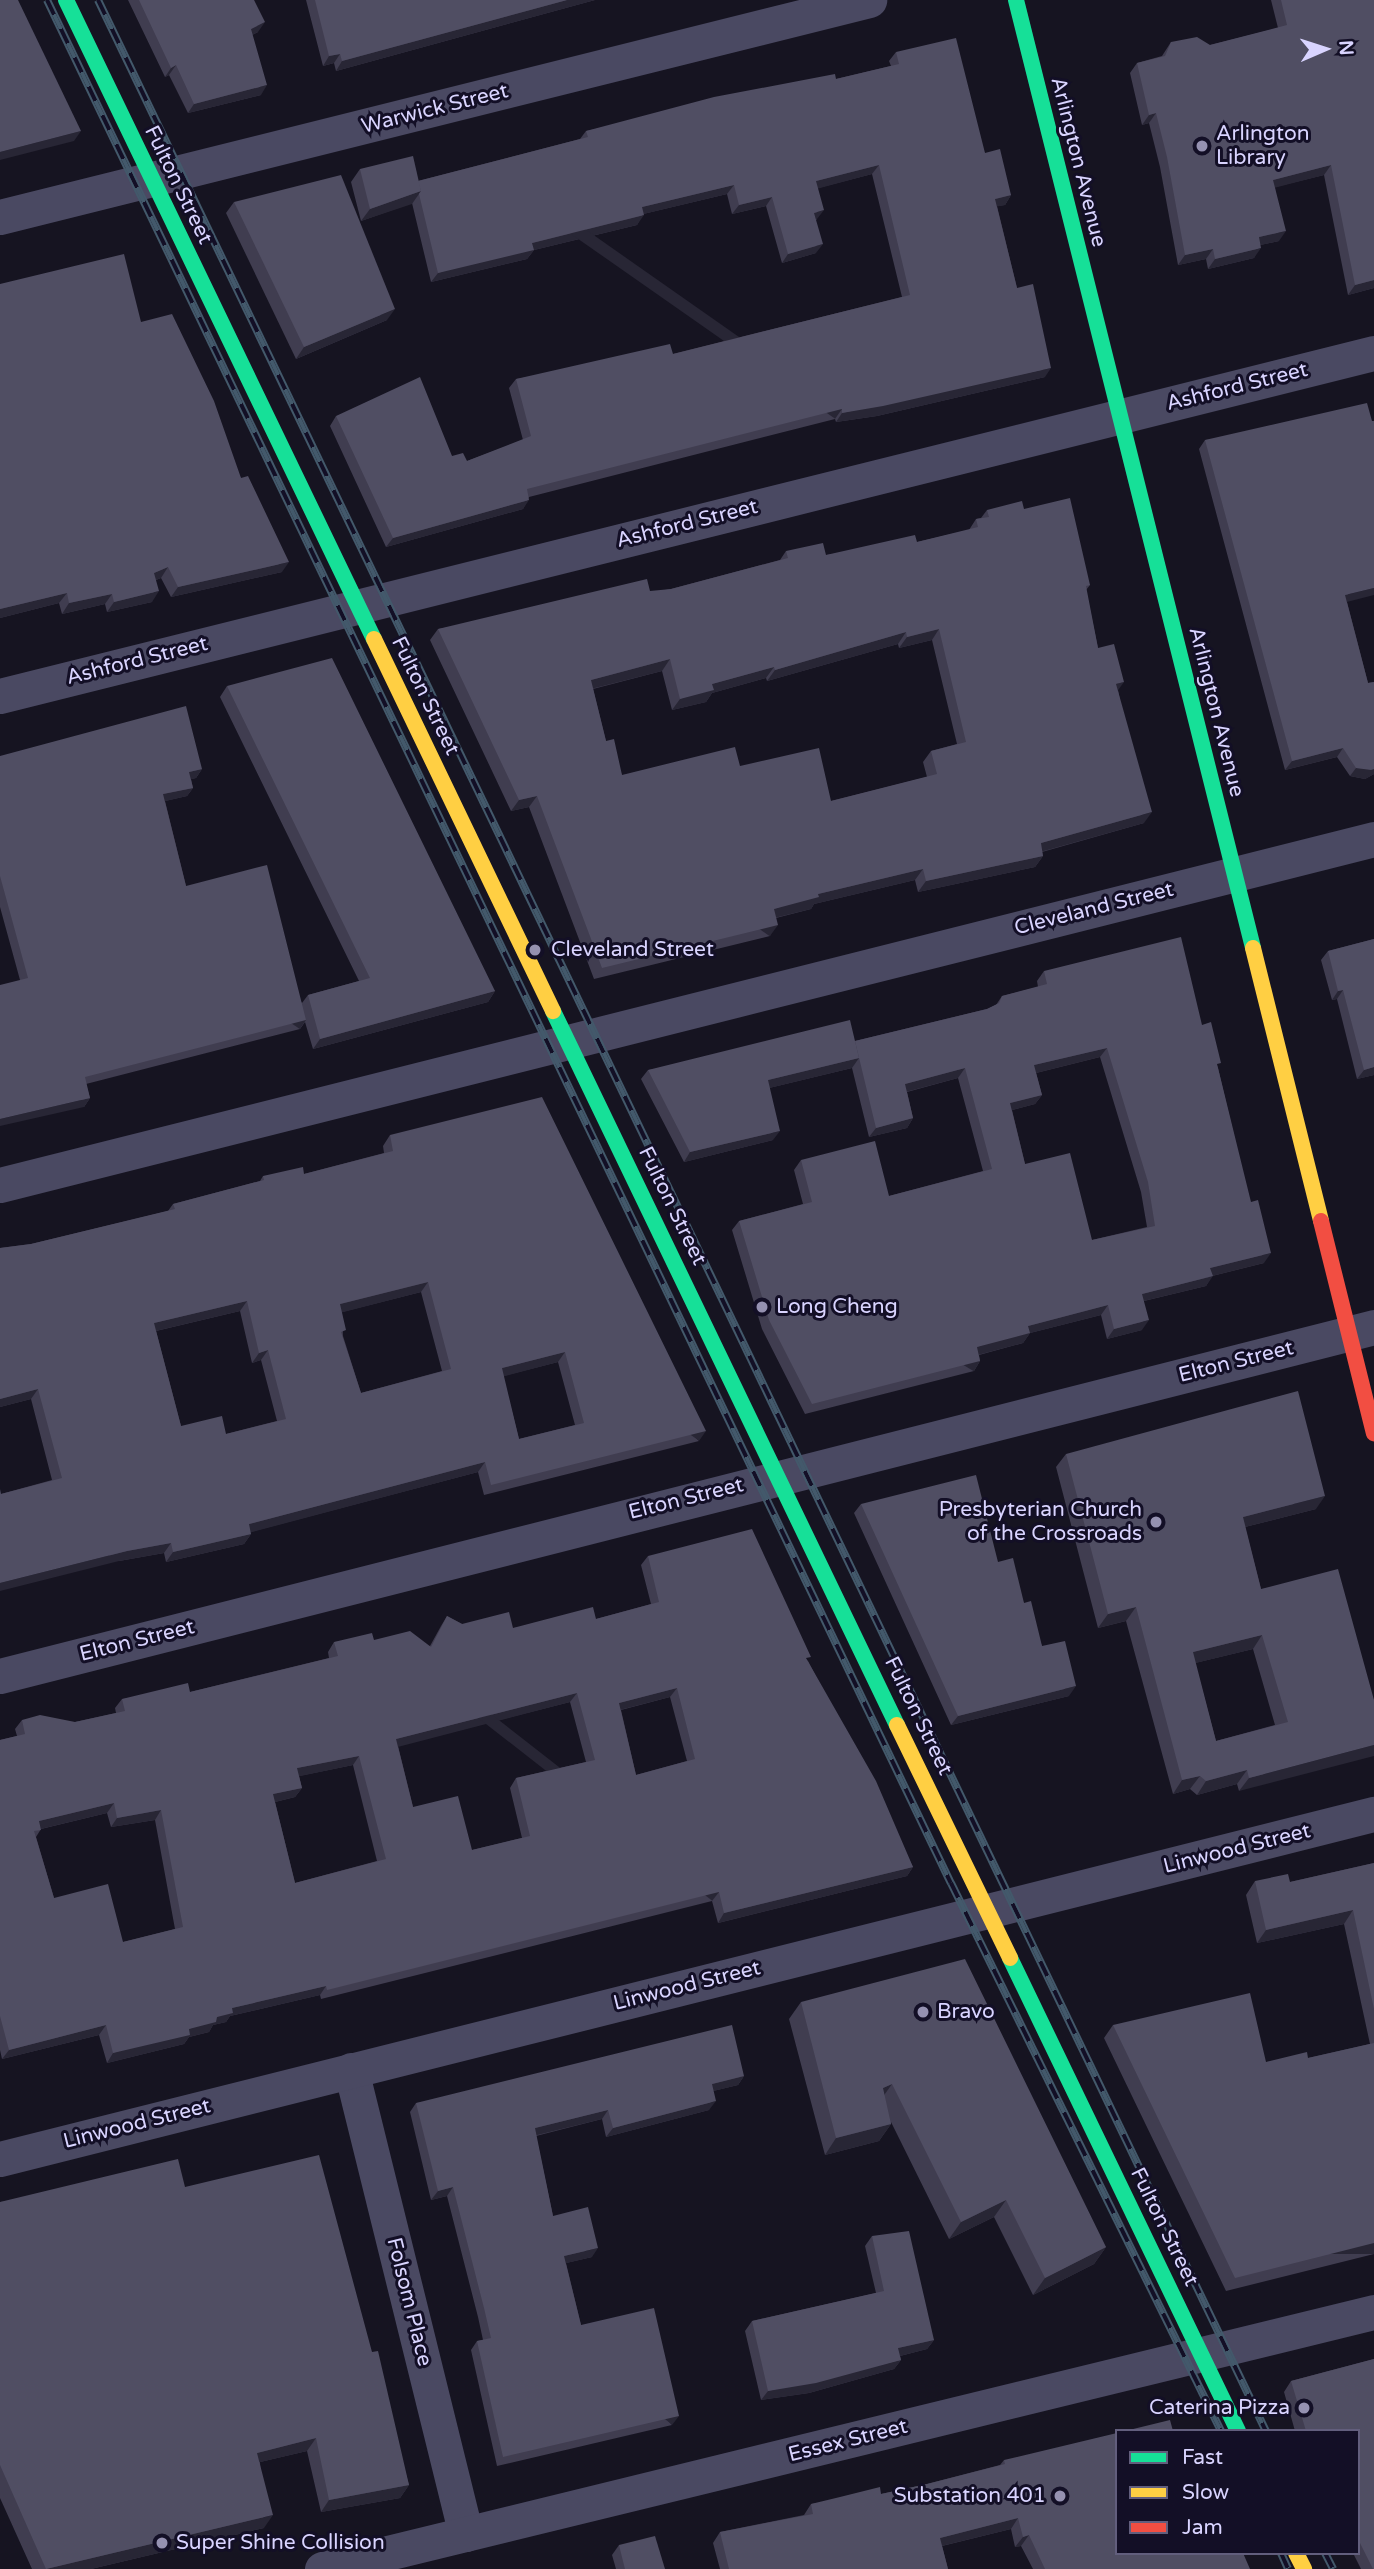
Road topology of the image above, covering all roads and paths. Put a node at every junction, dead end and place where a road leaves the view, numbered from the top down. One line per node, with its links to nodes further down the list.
1 (66, 0): 4 (street, Fulton Street)
2 (869, 0): 4 (street, Warwick Street)
3 (1016, 0): 7 (street, Arlington Avenue)
4 (152, 179): 5 (street, Warwick Street); 8 (street, Fulton Street)
5 (0, 217)
6 (1374, 353): 7 (street, Ashford Street)
7 (1121, 416): 8 (street, Ashford Street); 11 (street, Arlington Avenue)
8 (358, 606): 9 (street, Ashford Street); 12 (street, Fulton Street)
9 (0, 696)
10 (1374, 839): 11 (street, Cleveland Street)
11 (1234, 874): 12 (street, Cleveland Street); 14 (street, Arlington Avenue)
12 (569, 1040): 13 (street, Cleveland Street); 16 (street, Fulton Street)
13 (0, 1185)
14 (1361, 1331): 15 (street, Arlington Avenue); 16 (street, Elton Street)
15 (1374, 1434)
16 (779, 1475): 17 (street, Elton Street); 19 (street, Fulton Street)
17 (0, 1676)
18 (1374, 1815): 19 (street, Linwood Street)
19 (988, 1912): 20 (street, Linwood Street); 23 (street, Fulton Street)
20 (351, 2070): 21 (street, Linwood Street); 25 (street, Folsom Place)
21 (0, 2159)
22 (1374, 2312): 23 (street, Essex Street)
23 (1202, 2355): 24 (street, Fulton Street); 25 (street, Essex Street)
24 (1237, 2429)
25 (466, 2534): 26 (street, Essex Street)
26 (322, 2569)

